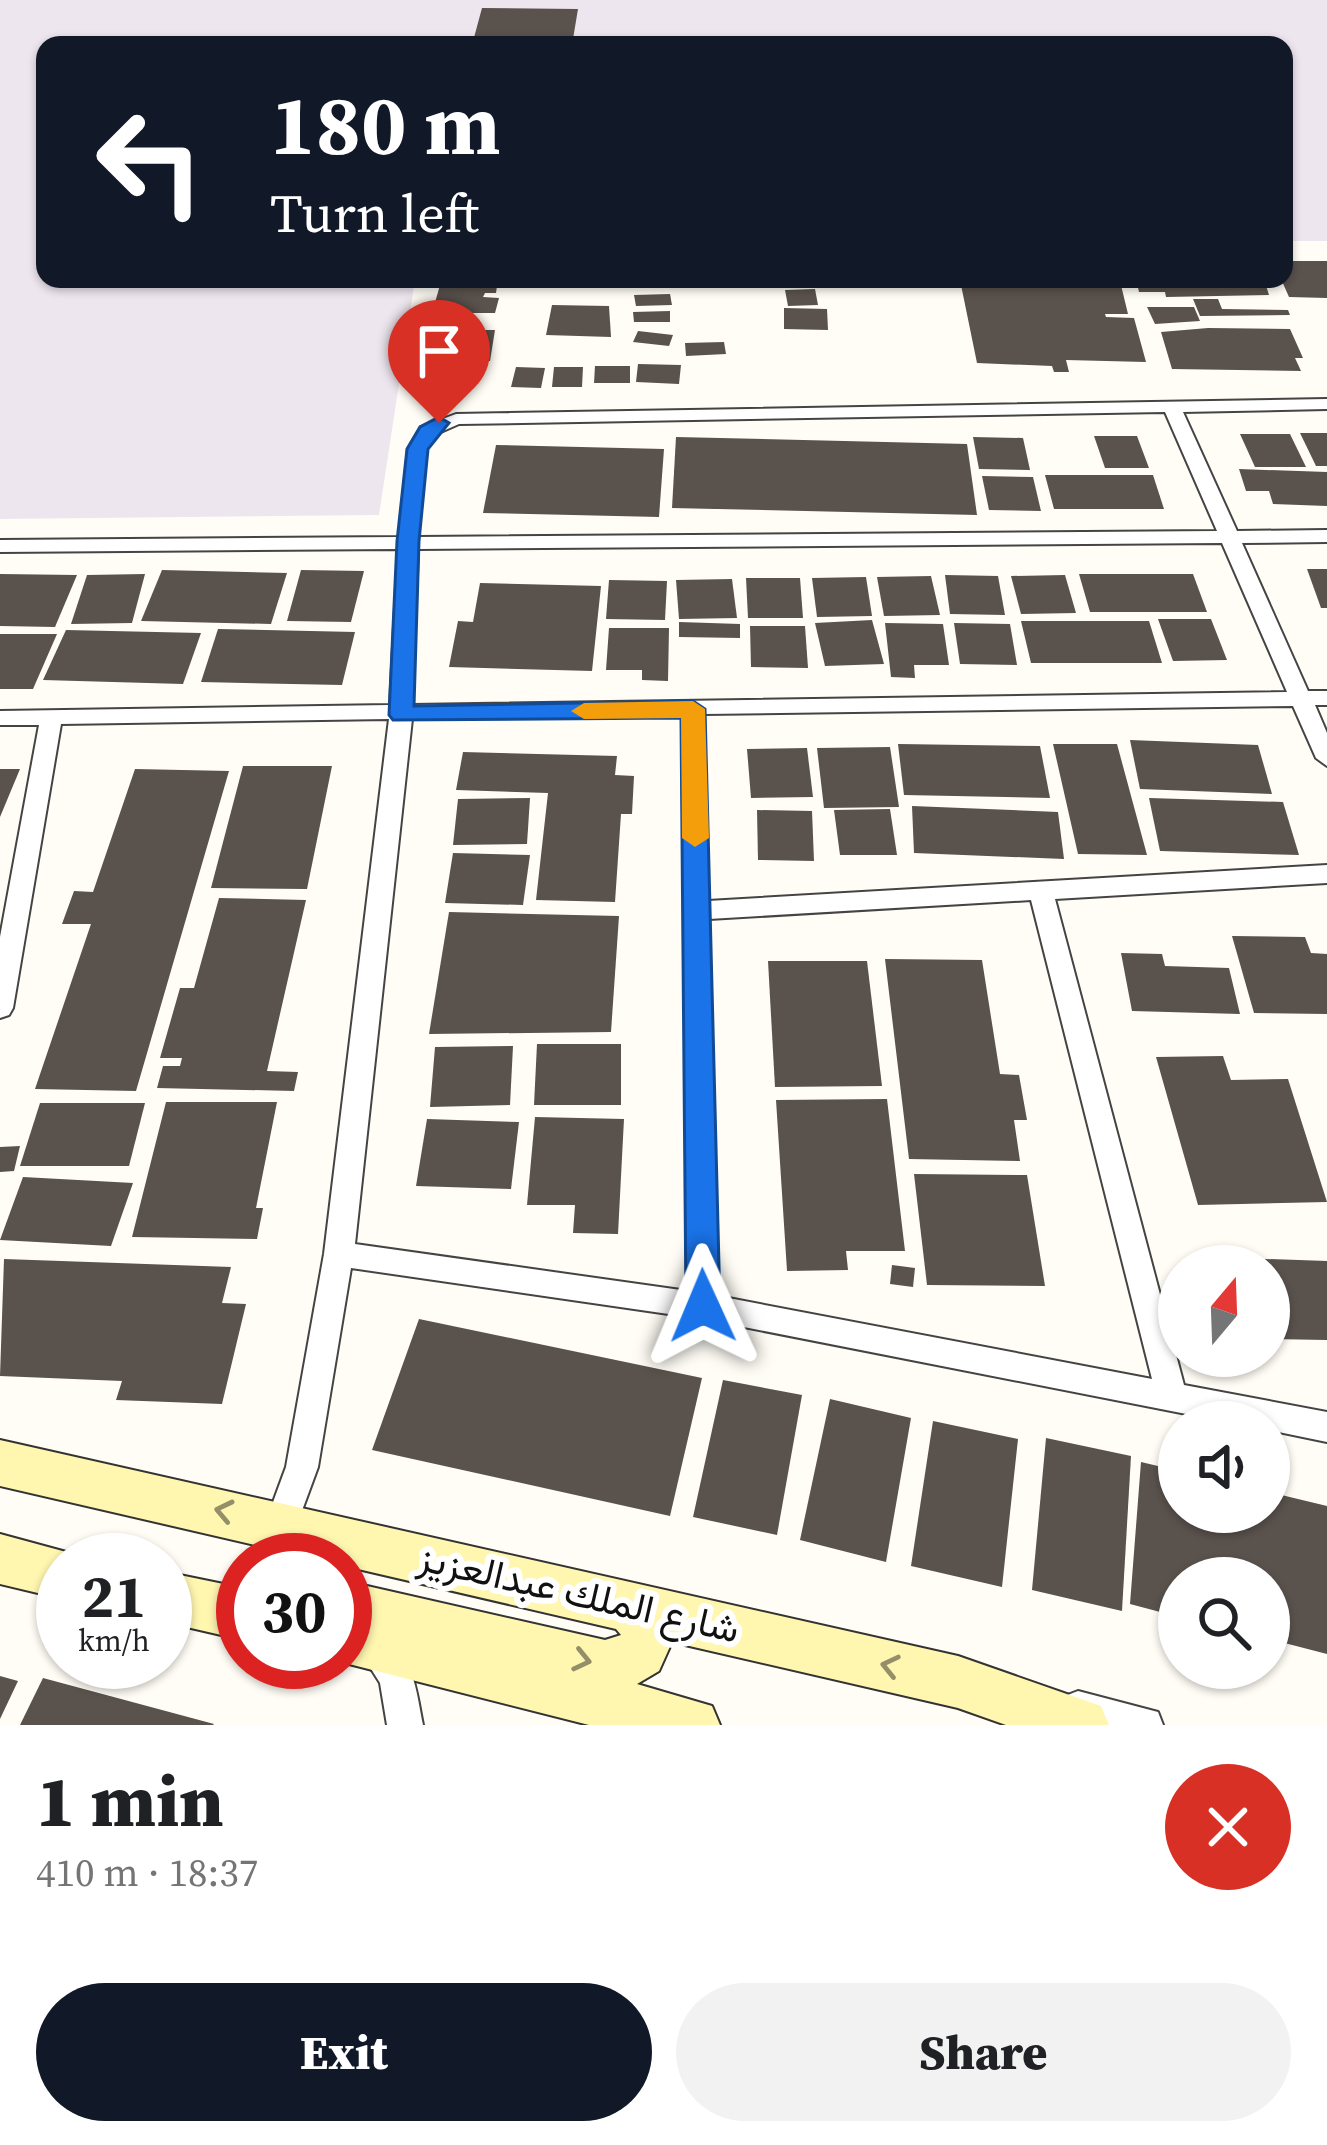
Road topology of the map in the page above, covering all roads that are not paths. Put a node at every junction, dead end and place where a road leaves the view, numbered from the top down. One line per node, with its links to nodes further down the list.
1 (1327, 404): 2 (street)
2 (1174, 409): 3 (street); 5 (street)
3 (1229, 536): 4 (street); 5 (street); 7 (street)
4 (1327, 536)
5 (408, 541): 6 (street); 10 (street)
6 (0, 546)
7 (1301, 698): 8 (street); 9 (street); 13 (street)
8 (1327, 698)
9 (693, 709): 10 (street); 16 (street)
10 (401, 715): 12 (street); 18 (street)
11 (0, 718): 12 (street)
12 (51, 718): 17 (street)
13 (1327, 758)
14 (1327, 874): 15 (street)
15 (1041, 891): 16 (street); 20 (street)
16 (696, 911): 19 (street)
17 (0, 1007)
18 (339, 1254): 19 (street); 23 (street)
19 (703, 1306): 20 (street)
20 (1172, 1397): 21 (street)
21 (1327, 1427)
22 (0, 1462): 23 (street, شارع الملك عبدالعزيز, one-way to 22)
23 (281, 1524): 26 (street, شارع الملك عبدالعزيز)
24 (0, 1559): 25 (street)
25 (36, 1568)
26 (628, 1604): 27 (street, one-way to 26); 30 (street, شارع الملك عبدالعزيز, one-way to 26)
27 (372, 1631)
28 (372, 1634): 32 (street)
29 (372, 1650): 31 (street)
30 (958, 1682): 33 (street, شارع الملك عبدالعزيز); 34 (street)
31 (405, 1725)
32 (693, 1725)
33 (1082, 1725)
34 (1145, 1725)

